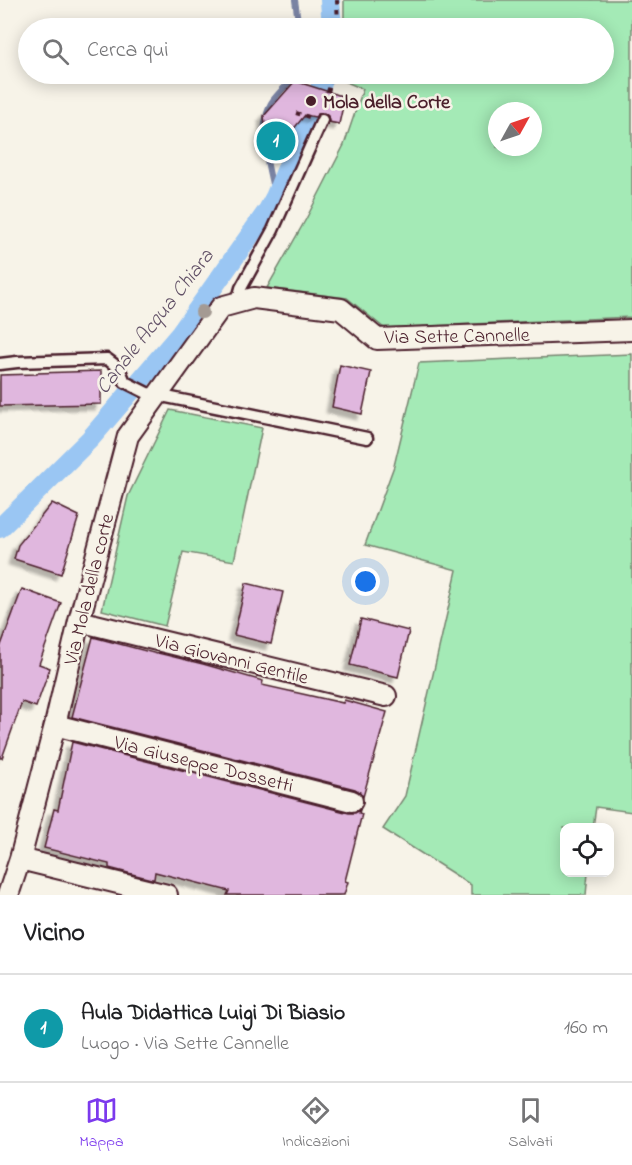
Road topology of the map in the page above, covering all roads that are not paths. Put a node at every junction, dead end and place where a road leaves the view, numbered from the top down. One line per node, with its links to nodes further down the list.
1 (322, 120): 2 (lane)
2 (229, 305): 3 (street, Via Sette Cannelle); 5 (street, Via Mola della corte)
3 (632, 330)
4 (0, 364): 5 (lane)
5 (152, 394): 6 (lane); 7 (street, Via Mola della corte)
6 (367, 438)
7 (78, 621): 8 (street, Via Giovanni Gentile); 9 (street, Via Mola della corte)
8 (386, 696)
9 (55, 725): 10 (street, Via Giuseppe Dossetti); 11 (street, Via Mola della corte)
10 (352, 801)
11 (20, 859): 12 (street, Via Mola della corte); 13 (street)
12 (8, 895)
13 (167, 895)

